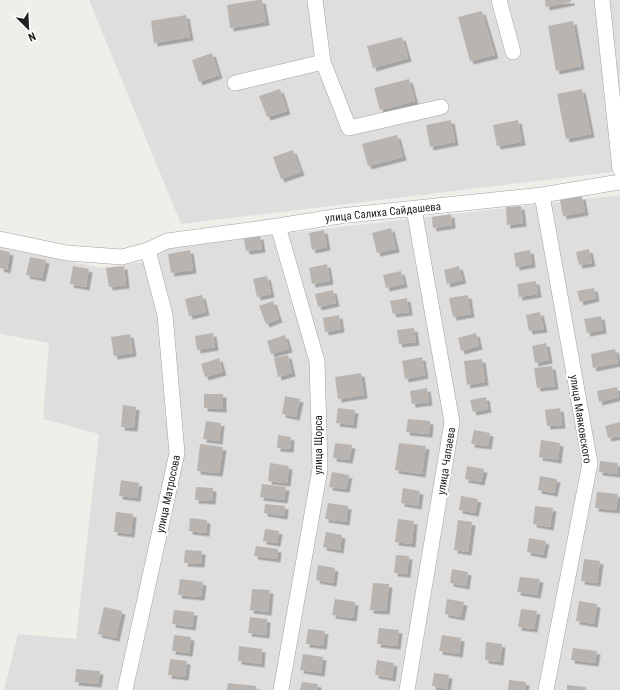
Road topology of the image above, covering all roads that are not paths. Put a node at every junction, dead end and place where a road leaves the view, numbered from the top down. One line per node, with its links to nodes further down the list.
1 (315, 0): 5 (street)
2 (499, 0): 4 (street)
3 (602, 0): 8 (street)
4 (513, 52)
5 (323, 62): 6 (street); 7 (street)
6 (235, 83)
7 (441, 107)
8 (620, 169)
9 (620, 182): 10 (street, улица Салиха Сайдашева)
10 (542, 195): 11 (street, улица Салиха Сайдашева); 18 (street, улица Маяковского)
11 (414, 209): 12 (street, улица Салиха Сайдашева); 17 (street, улица Чапаева)
12 (278, 226): 14 (street, улица Салиха Сайдашева); 16 (street, улица Щорса)
13 (0, 239): 14 (street, улица Салиха Сайдашева)
14 (148, 250): 15 (street, улица Матросова)
15 (125, 690)
16 (281, 690)
17 (408, 690)
18 (546, 690)

